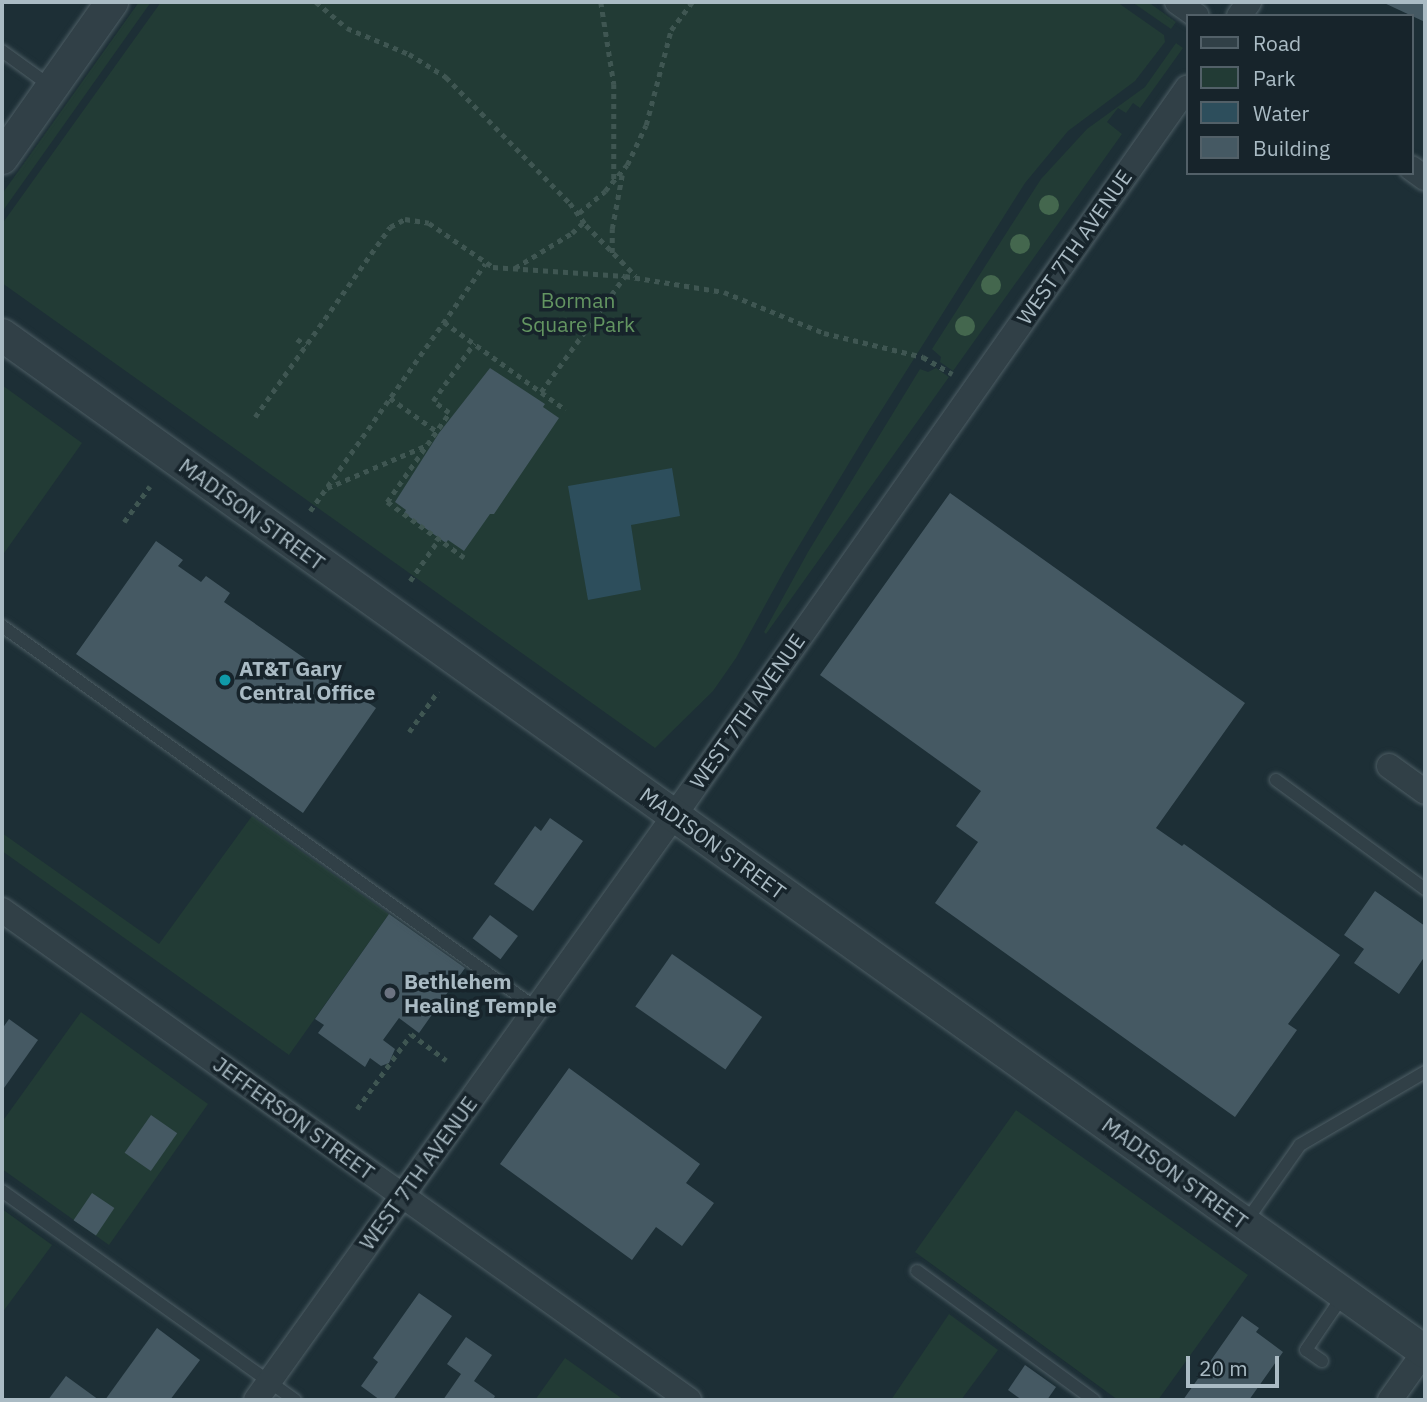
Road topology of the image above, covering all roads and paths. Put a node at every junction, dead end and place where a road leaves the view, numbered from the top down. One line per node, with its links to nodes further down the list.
1 (112, 2): 8 (street)
2 (316, 2): 13 (path)
3 (601, 2): 12 (path)
4 (692, 2): 11 (path)
5 (1177, 2): 6 (street)
6 (1194, 14)
7 (2, 51): 8 (lane)
8 (52, 87): 10 (street)
9 (1186, 89): 25 (street, WEST 7TH AVENUE)
10 (2, 158)
11 (623, 171): 12 (path); 15 (path)
12 (614, 182): 13 (path)
13 (579, 212): 14 (path)
14 (584, 222): 15 (path); 17 (path)
15 (612, 254): 19 (path)
16 (485, 264): 17 (path); 20 (path); 24 (path)
17 (515, 268): 18 (path)
18 (625, 276): 19 (path); 26 (path)
19 (636, 277): 25 (path)
20 (444, 322): 23 (path); 27 (path)
21 (2, 335): 45 (street, MADISON STREET)
22 (297, 339): 24 (path)
23 (474, 343): 26 (path); 30 (path)
24 (306, 345): 29 (path)
25 (973, 388): 45 (street, WEST 7TH AVENUE)
26 (541, 392): 28 (path)
27 (390, 398): 30 (path); 33 (path)
28 (566, 410)
29 (255, 416)
30 (438, 432): 31 (path)
31 (426, 446): 33 (path); 36 (path)
32 (150, 486): 35 (path)
33 (326, 488): 34 (path)
34 (310, 511)
35 (124, 522)
36 (439, 539): 37 (path); 38 (path)
37 (464, 558)
38 (410, 581)
39 (2, 626): 48 (lane)
40 (438, 691): 41 (path)
41 (409, 732)
42 (1389, 766): 44 (street)
43 (1276, 780): 46 (lane)
44 (1425, 792)
45 (674, 816): 48 (street, WEST 7TH AVENUE); 54 (street, MADISON STREET)
46 (1425, 889)
47 (2, 910): 53 (street, JEFFERSON STREET)
48 (536, 1008): 53 (street, WEST 7TH AVENUE)
49 (446, 1060): 51 (path)
50 (1425, 1072): 54 (lane)
51 (356, 1109)
52 (2, 1191): 59 (lane)
53 (402, 1196): 59 (street, WEST 7TH AVENUE); 61 (street, JEFFERSON STREET)
54 (1245, 1223): 56 (street, MADISON STREET)
55 (917, 1271): 62 (lane)
56 (1344, 1294): 57 (street, MADISON STREET); 58 (lane)
57 (1425, 1351): 63 (street)
58 (1322, 1361)
59 (263, 1391): 60 (lane)
60 (295, 1400)
61 (689, 1400)
62 (1094, 1400)
63 (1390, 1400)

